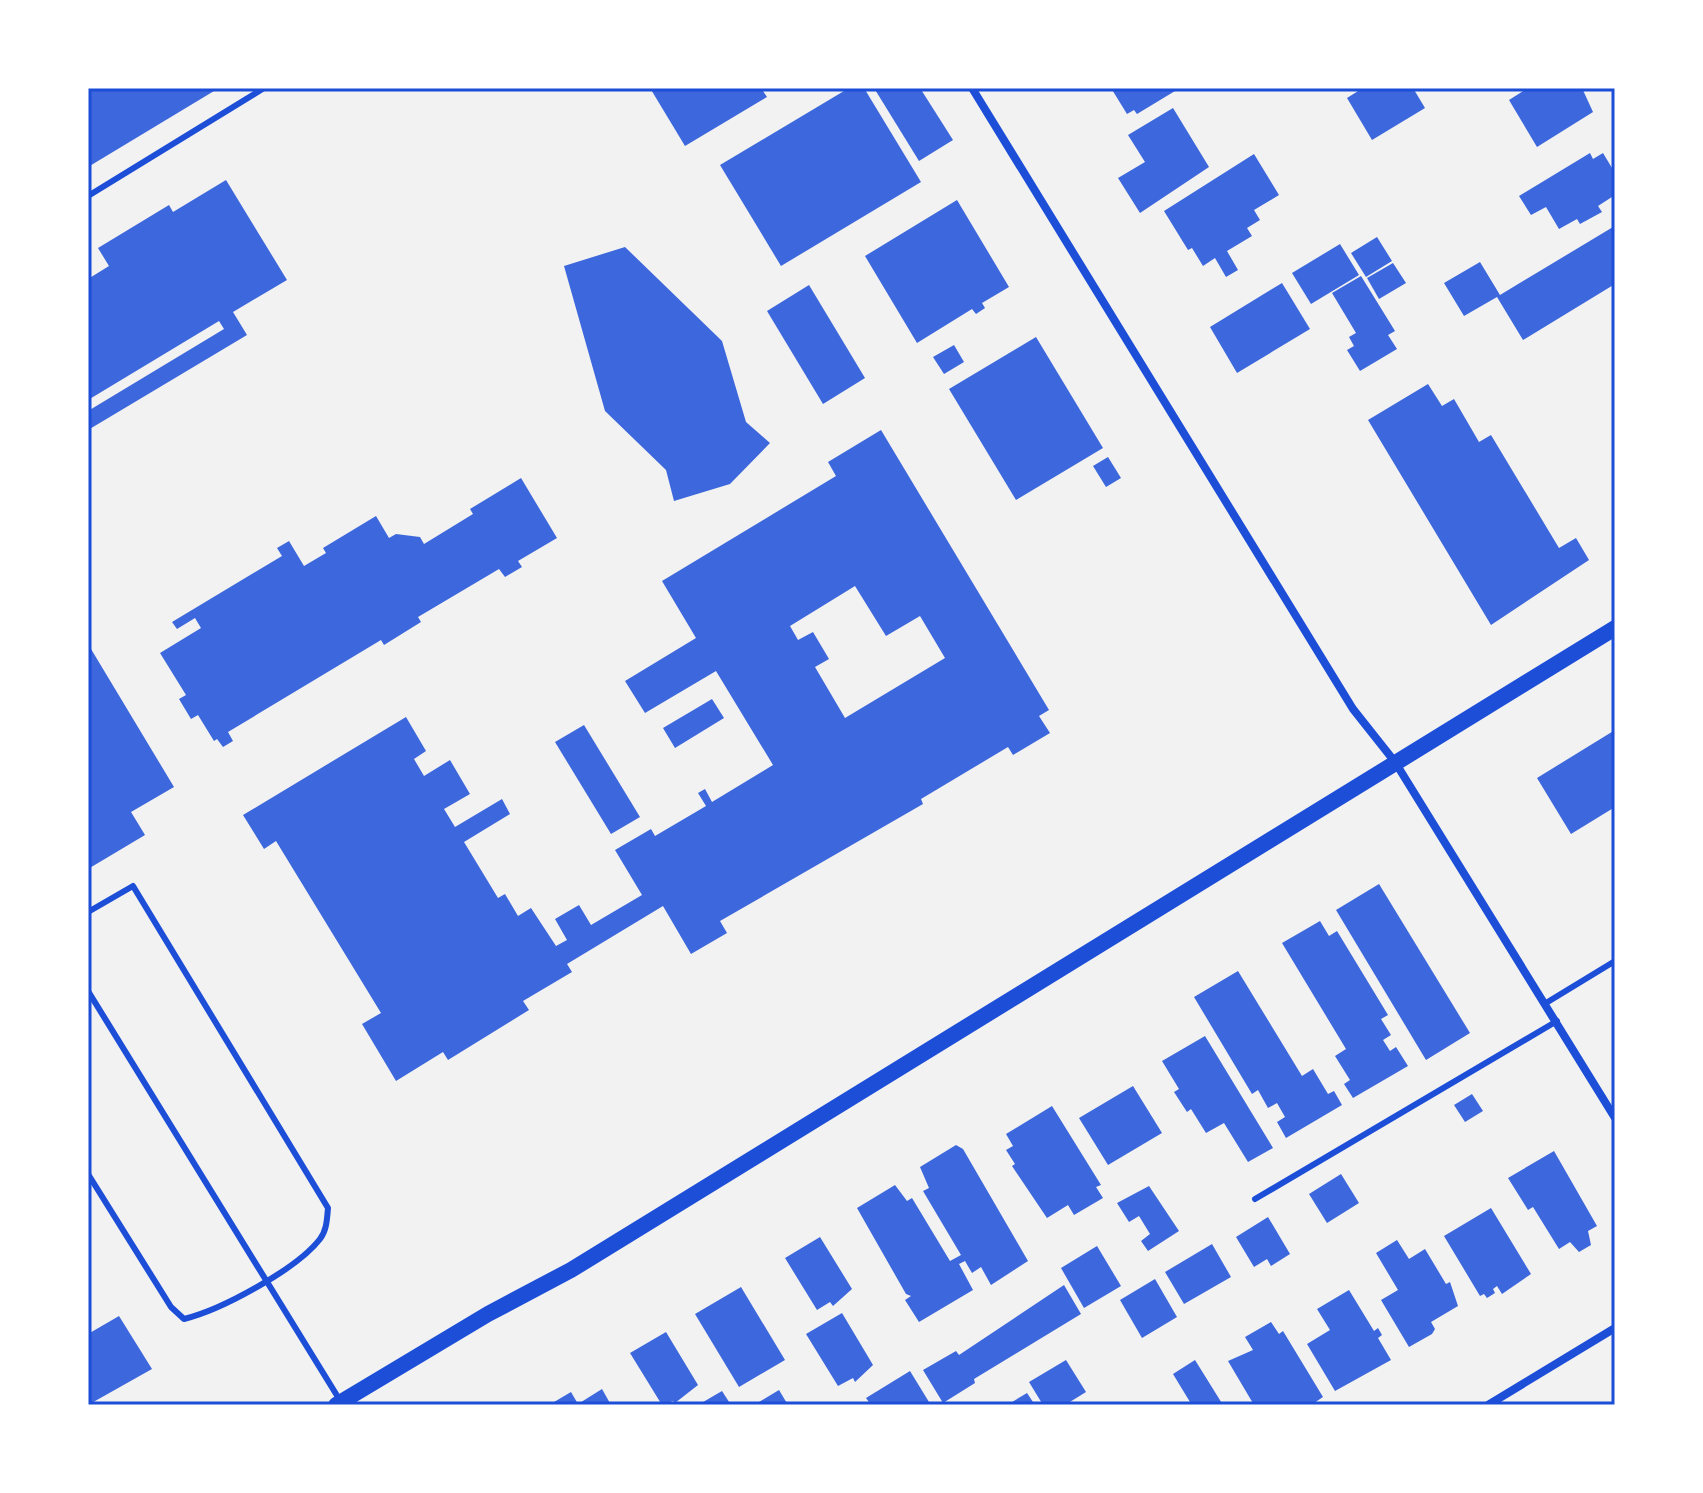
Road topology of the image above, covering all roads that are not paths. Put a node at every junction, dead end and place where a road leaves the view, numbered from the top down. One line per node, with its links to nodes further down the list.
1 (264, 88): 3 (lane)
2 (972, 88): 5 (street)
3 (88, 196)
4 (1615, 628): 5 (main road)
5 (1395, 762): 9 (street); 16 (main road)
6 (88, 912): 14 (lane)
7 (1615, 961): 9 (lane)
8 (88, 991): 14 (lane)
9 (1546, 1003): 10 (street)
10 (1557, 1021): 11 (street); 13 (lane)
11 (1615, 1118)
12 (88, 1174): 14 (lane)
13 (1255, 1199)
14 (266, 1282): 16 (lane)
15 (1615, 1328): 17 (street)
16 (340, 1404)
17 (1488, 1405)

